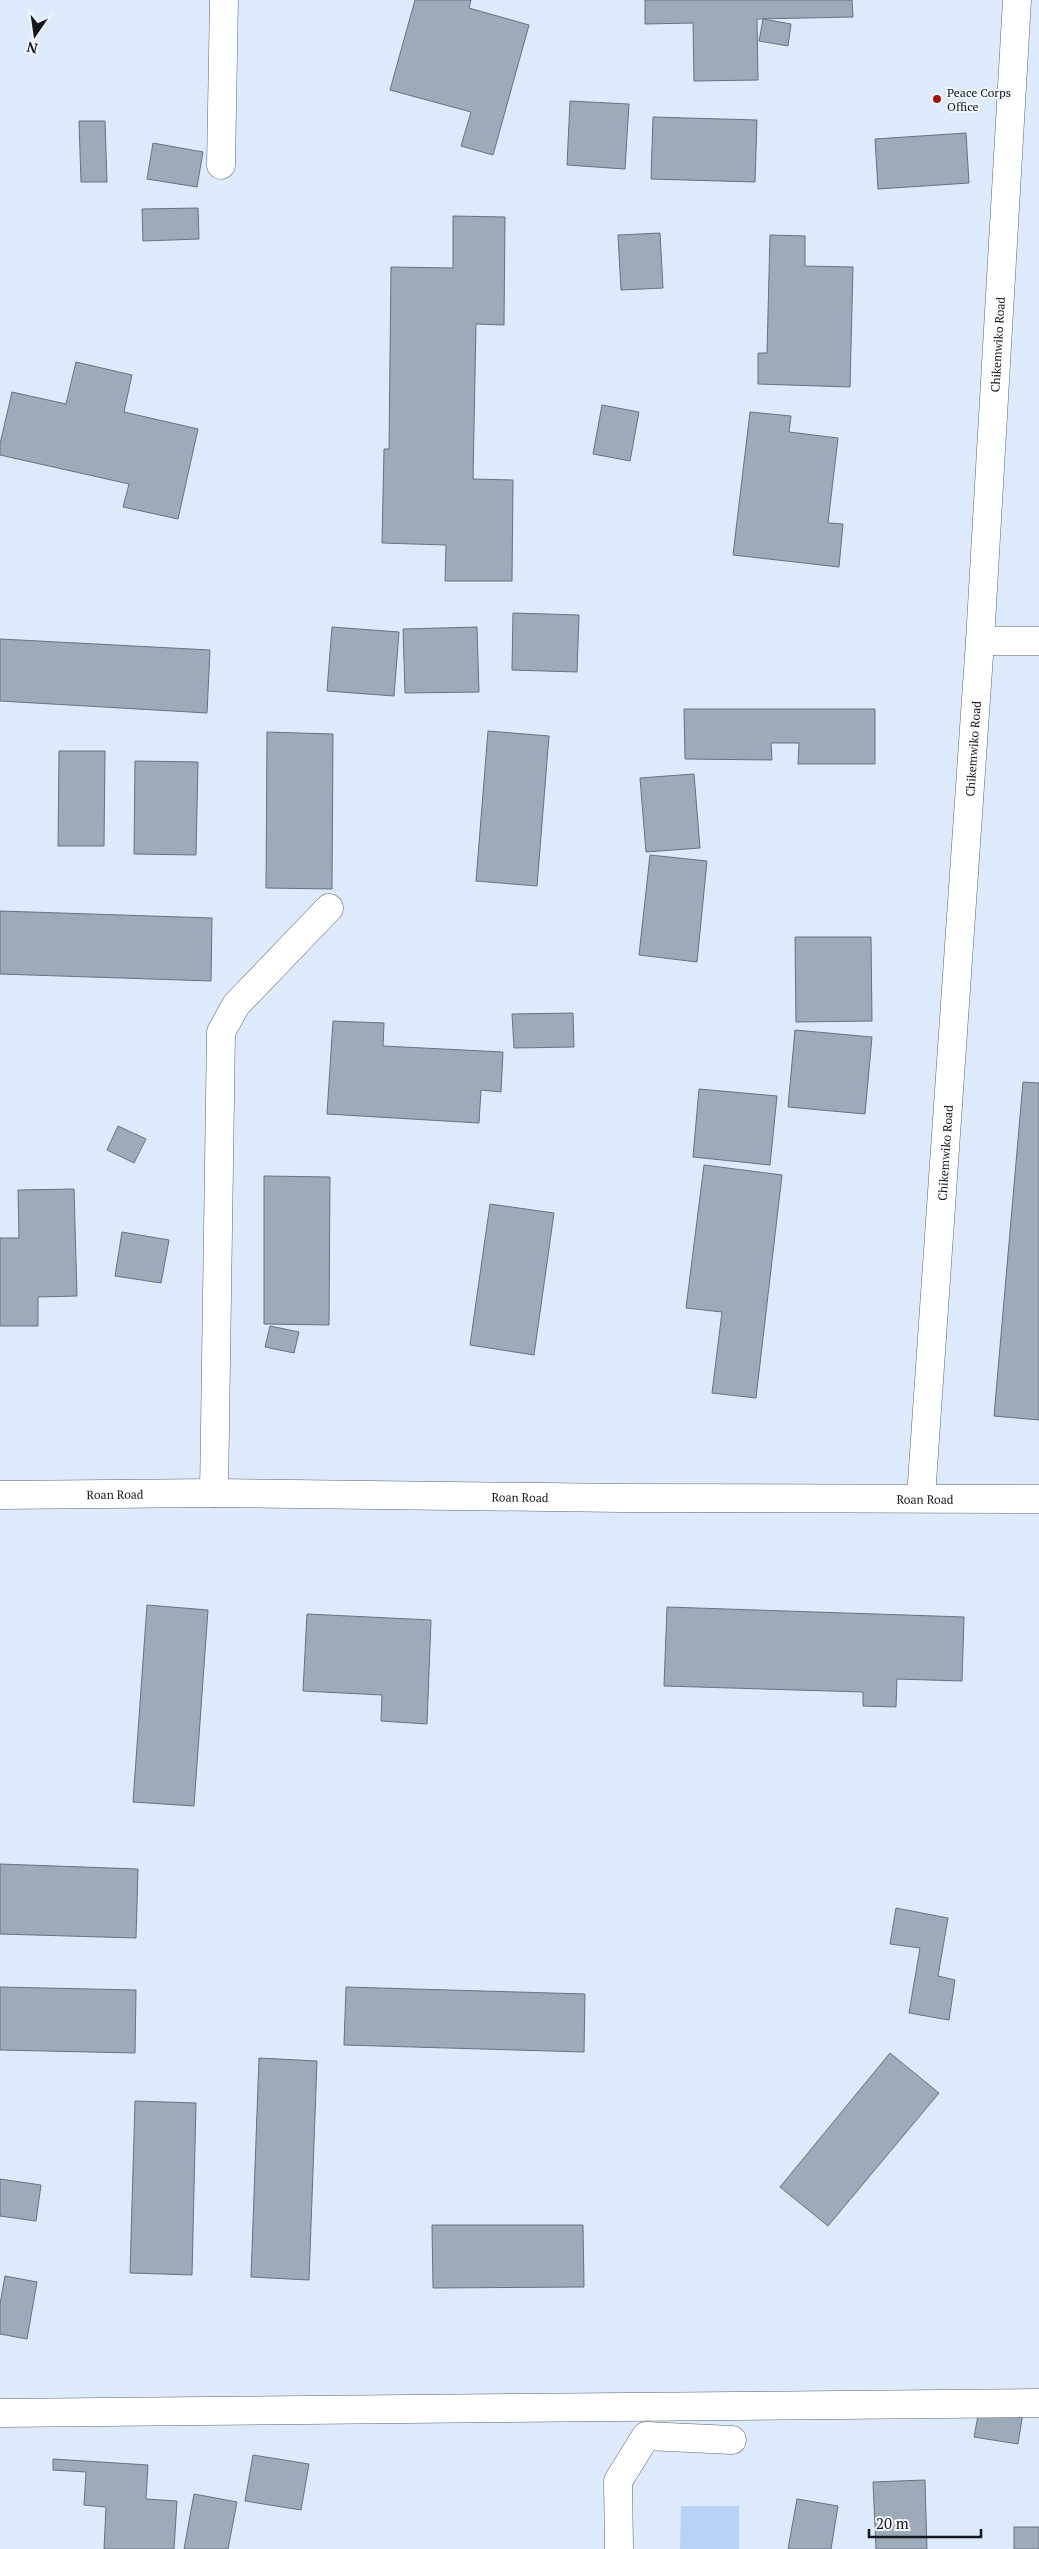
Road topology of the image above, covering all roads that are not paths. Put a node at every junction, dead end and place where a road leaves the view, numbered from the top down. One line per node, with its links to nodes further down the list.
1 (224, 0): 3 (street)
2 (1017, 0): 4 (street, Chikemwiko Road)
3 (221, 165)
4 (980, 641): 5 (street); 9 (street, Chikemwiko Road)
5 (1039, 641)
6 (329, 908): 7 (street)
7 (214, 1493): 8 (street, Roan Road); 9 (street, Roan Road)
8 (0, 1495)
9 (921, 1497): 10 (street, Roan Road)
10 (1039, 1499)
11 (1039, 2403): 12 (street)
12 (0, 2413)
13 (732, 2440): 14 (street)
14 (619, 2549)

